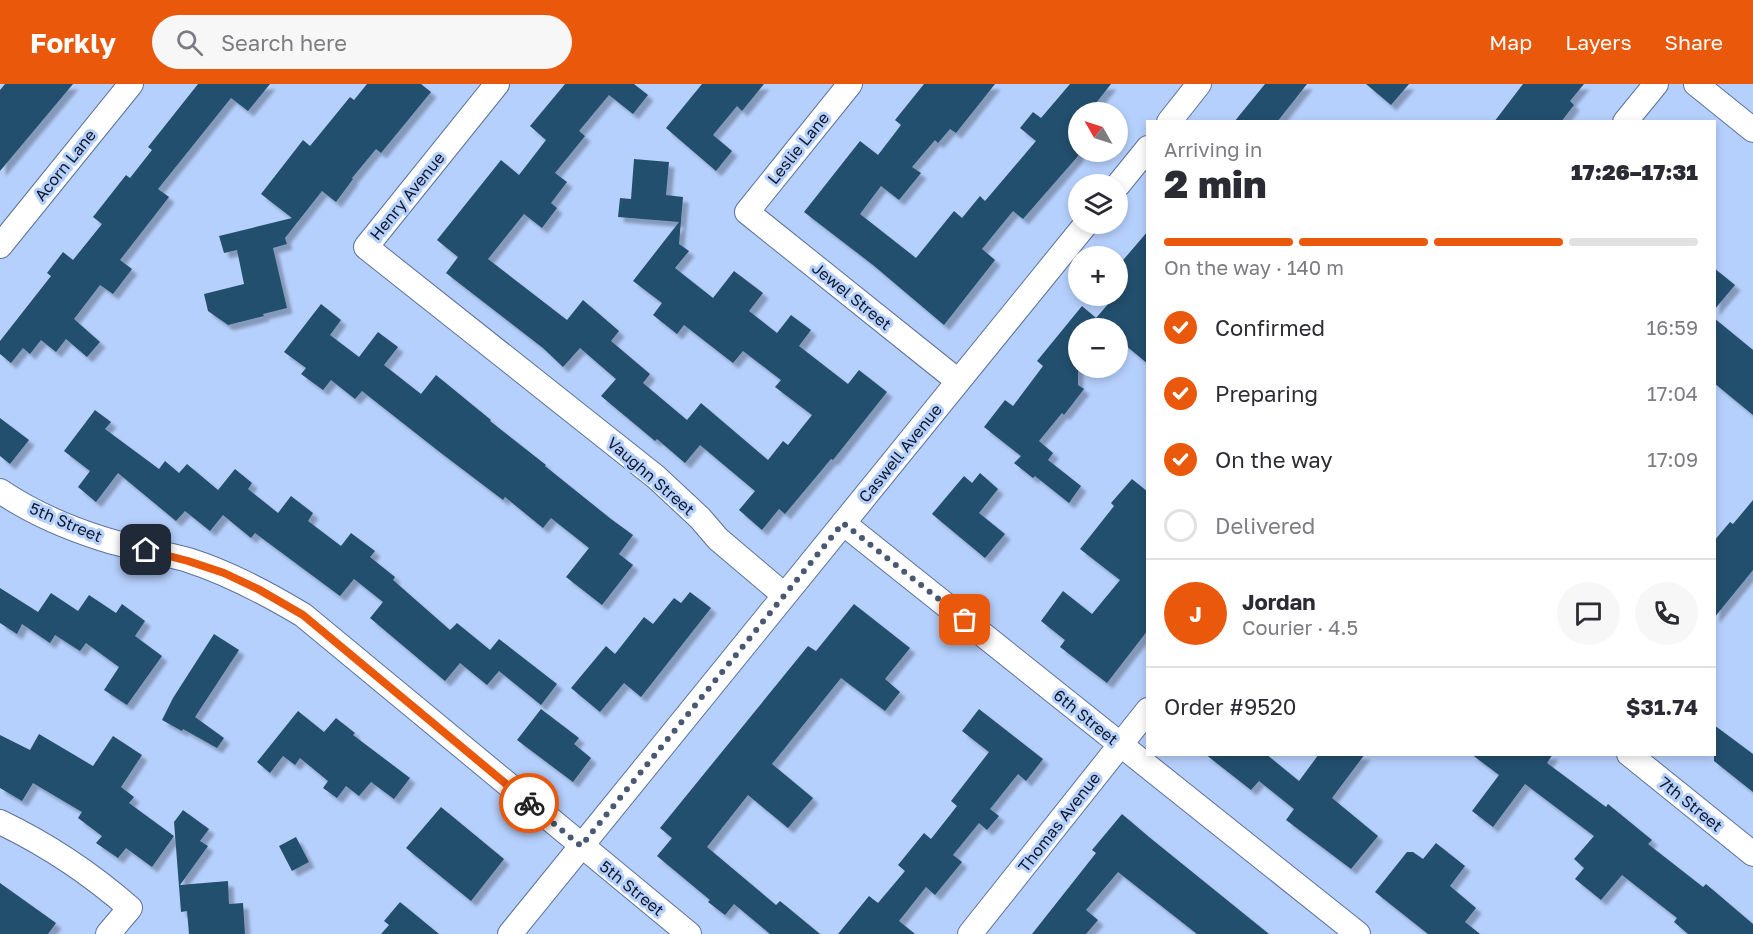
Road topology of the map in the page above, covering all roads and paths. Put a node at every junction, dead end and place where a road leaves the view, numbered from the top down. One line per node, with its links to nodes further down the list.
1 (131, 84): 14 (street, Acorn Lane)
2 (497, 84): 15 (street, Henry Avenue)
3 (850, 84): 12 (street, Leslie Lane)
4 (1199, 84): 7 (street)
5 (1656, 84): 8 (street)
6 (1696, 84): 9 (street)
7 (1171, 120)
8 (1627, 120)
9 (1753, 130)
10 (1146, 150): 11 (street)
11 (1126, 174)
12 (747, 212): 16 (street, Jewel Street)
13 (1078, 234): 16 (street, Caswell Avenue)
14 (0, 246)
15 (513, 363): 19 (street, Vaughn Street)
16 (958, 381): 18 (street, Caswell Avenue)
17 (0, 491): 24 (street, 5th Street)
18 (843, 523): 19 (street, Caswell Avenue); 21 (street, 6th Street)
19 (784, 595): 24 (street, Caswell Avenue)
20 (1146, 712): 21 (street, Thomas Avenue)
21 (1120, 744): 29 (street, Thomas Avenue); 30 (street, 6th Street)
22 (1631, 756): 25 (street, 7th Street)
23 (0, 822): 26 (street)
24 (581, 846): 27 (street, Caswell Avenue); 28 (street, 5th Street)
25 (1753, 854)
26 (108, 934)
27 (510, 934)
28 (689, 934)
29 (970, 934)
30 (1358, 934)

